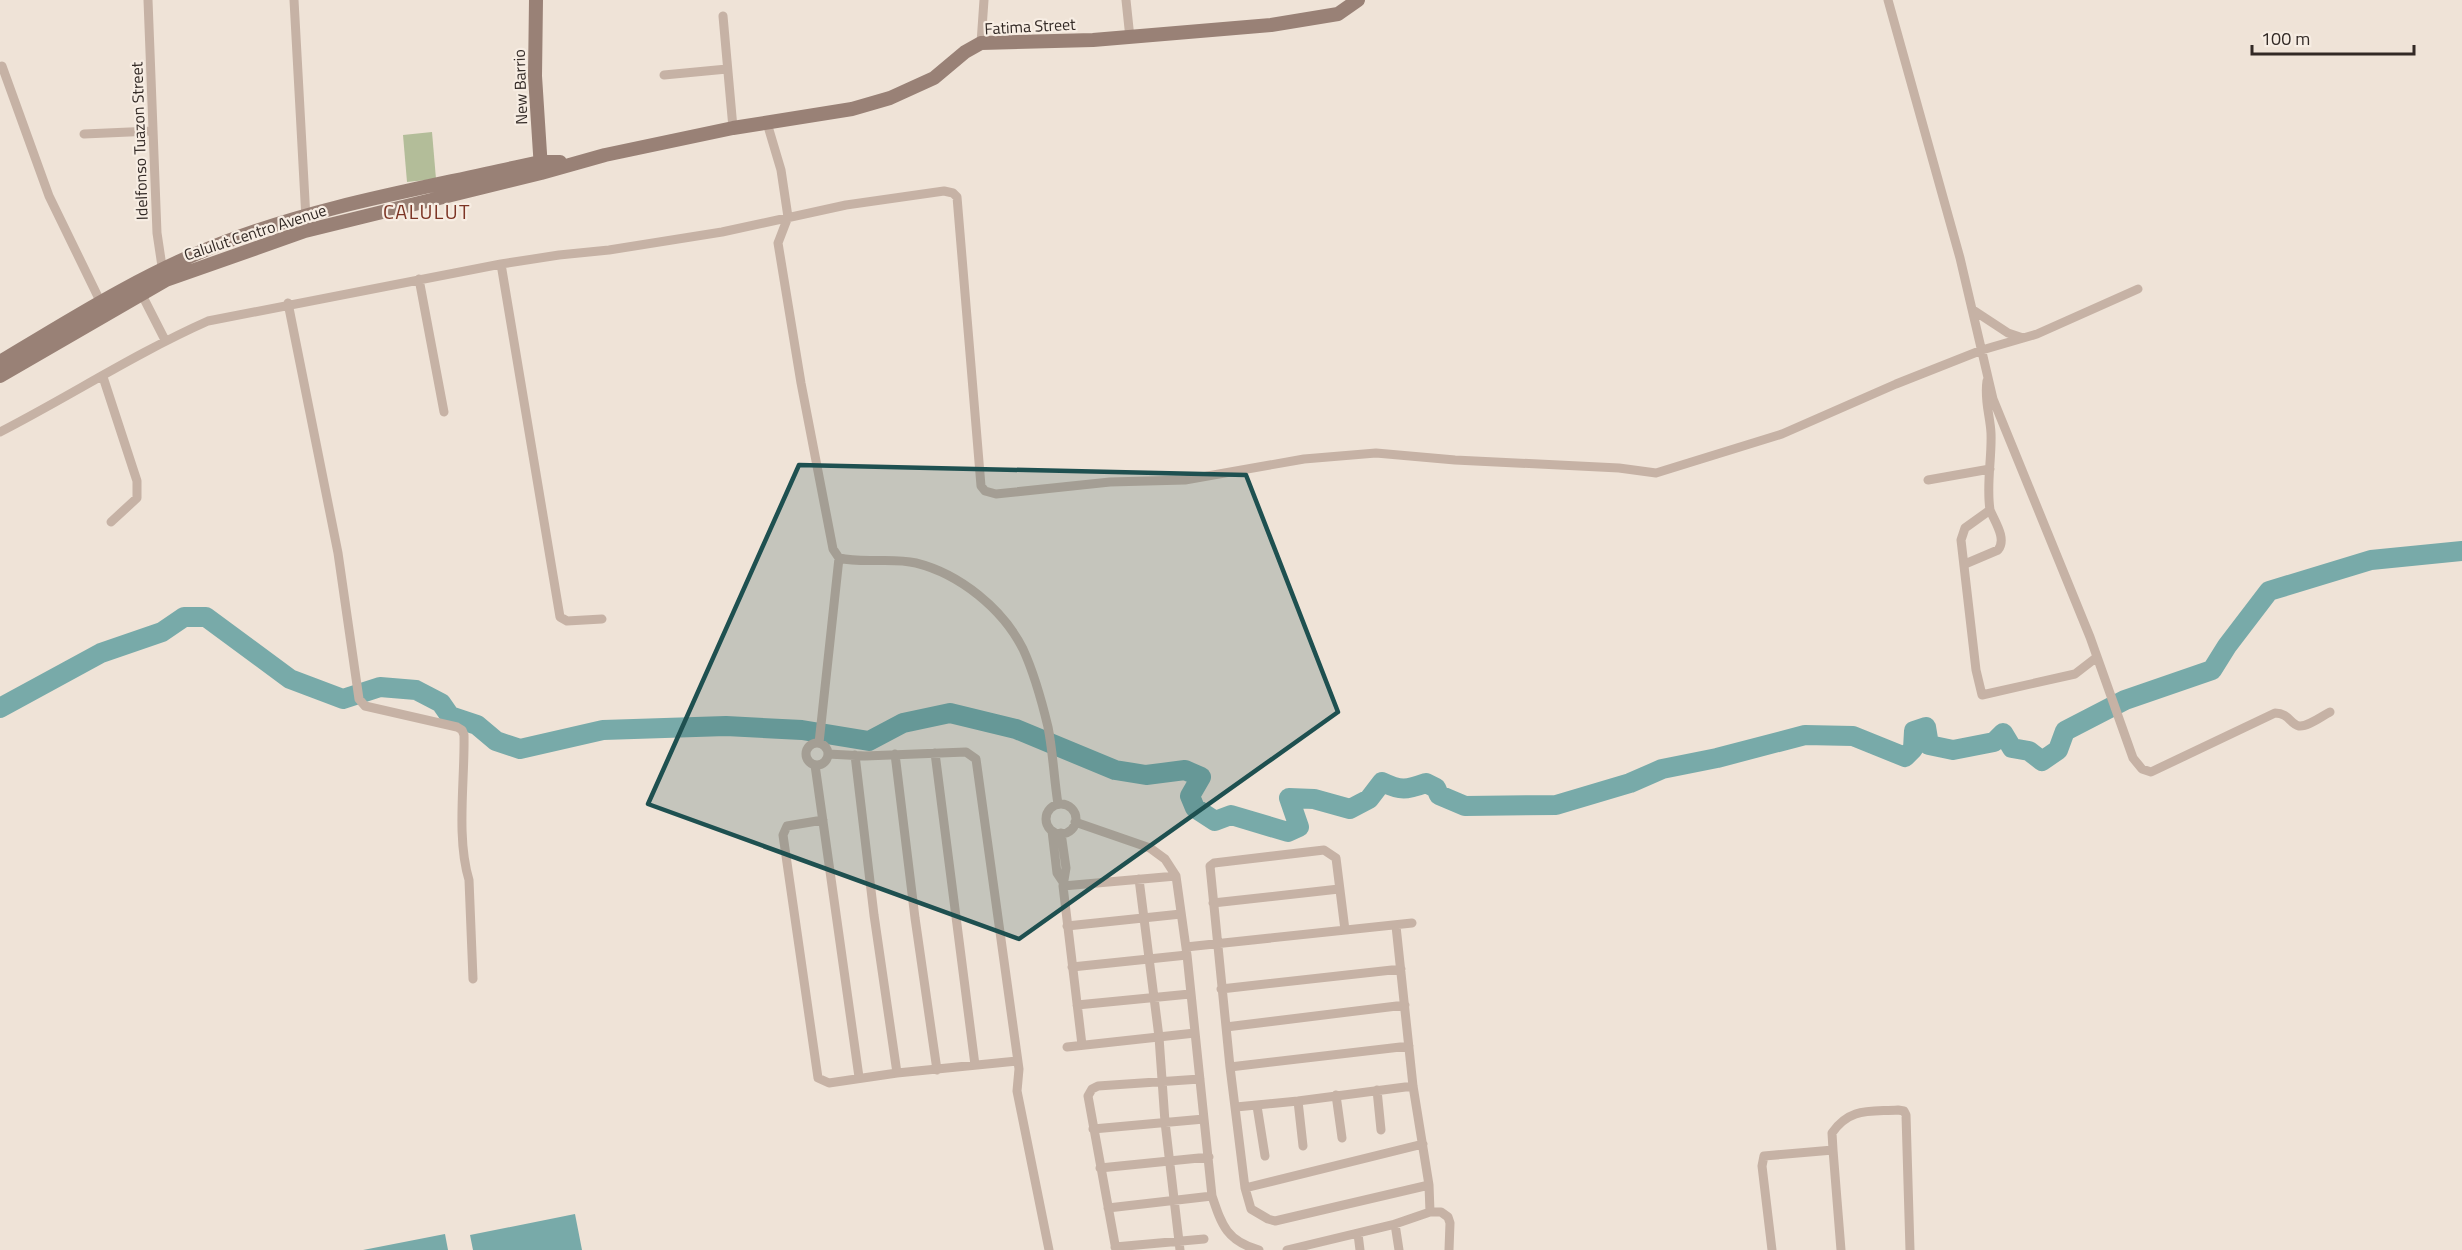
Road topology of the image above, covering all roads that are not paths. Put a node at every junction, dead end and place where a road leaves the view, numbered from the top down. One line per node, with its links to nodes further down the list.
1 (148, 0): 16 (street, Idelfonso Tuazon Street)
2 (294, 0): 20 (street)
3 (536, 0): 18 (main road, New Barrio)
4 (984, 0): 10 (street)
5 (1126, 0): 9 (street)
6 (1358, 0): 9 (main road, Fatima Street)
7 (1888, 0): 28 (street)
8 (723, 16): 12 (street)
9 (1130, 38): 10 (main road, Fatima Street)
10 (981, 43): 14 (main road, Fatima Street)
11 (2, 66): 27 (street)
12 (727, 69): 13 (street); 15 (street)
13 (664, 75)
14 (767, 123): 15 (main road, Fatima Street); 19 (street)
15 (733, 128): 18 (main road, Fatima Street)
16 (152, 132): 17 (street); 22 (street, Idelfonso Tuazon Street)
17 (84, 134)
18 (541, 167): 20 (main road, Calulut Centro Avenue)
19 (788, 217): 21 (street); 31 (street); 42 (street)
20 (305, 224): 22 (main road, Calulut Centro Avenue)
21 (501, 264): 23 (street); 44 (street)
22 (164, 275): 24 (main road, Calulut Centro Avenue)
23 (419, 279): 26 (street); 36 (street)
24 (139, 289): 27 (main road, Calulut Centro Avenue); 30 (street)
25 (2138, 289): 29 (street)
26 (288, 303): 30 (street); 73 (street)
27 (104, 308): 32 (main road, Calulut Centro Avenue); 33 (main road, Calulut Centro Avenue)
28 (1973, 310): 29 (street); 31 (street)
29 (2023, 338): 31 (street)
30 (165, 340): 35 (street)
31 (1982, 350): 34 (street)
32 (0, 362)
33 (0, 376)
34 (1987, 376): 38 (street); 45 (street)
35 (103, 377): 37 (street); 41 (street)
36 (444, 412)
37 (0, 432)
38 (1990, 469): 39 (street); 40 (street)
39 (1928, 480)
40 (1990, 510): 43 (street); 43 (street)
41 (111, 522)
42 (839, 558): 47 (street); 53 (street)
43 (1965, 564): 45 (street)
44 (602, 619)
45 (2097, 657): 46 (street)
46 (2330, 712)
47 (819, 740): 49 (street); 52 (street)
48 (935, 753): 50 (street); 85 (street); 86 (street)
49 (828, 754): 51 (street); 52 (street)
50 (895, 754): 51 (street); 88 (street)
51 (855, 755): 89 (street)
52 (815, 765): 54 (street)
53 (1058, 804): 55 (street); 56 (street)
54 (822, 820): 90 (street); 90 (street)
55 (1075, 822): 56 (street); 57 (street)
56 (1057, 832): 59 (street)
57 (1176, 876): 58 (street); 62 (street)
58 (1138, 879): 59 (street); 63 (street)
59 (1063, 884): 65 (street)
60 (1339, 889): 61 (street); 61 (street); 67 (street)
61 (1213, 903): 68 (street)
62 (1180, 914): 63 (street); 69 (street)
63 (1143, 917): 65 (street); 70 (street)
64 (1412, 923): 66 (street)
65 (1067, 926): 71 (street)
66 (1396, 926): 67 (street); 72 (street)
67 (1345, 930): 68 (street)
68 (1218, 943): 69 (street); 74 (street)
69 (1187, 951): 70 (street); 75 (street)
70 (1147, 958): 71 (street); 76 (street)
71 (1072, 967): 77 (street)
72 (1401, 969): 74 (street); 78 (street)
73 (474, 979)
74 (1221, 988): 79 (street)
75 (1190, 993): 76 (street); 80 (street)
76 (1153, 998): 77 (street); 81 (street)
77 (1077, 1005): 82 (street)
78 (1405, 1005): 79 (street); 83 (street)
79 (1226, 1028): 87 (street)
80 (1195, 1033): 81 (street); 91 (street)
81 (1159, 1037): 82 (street); 92 (street)
82 (1082, 1045): 84 (street)
83 (1409, 1046): 87 (street); 93 (street)
84 (1067, 1047)
85 (1017, 1061): 86 (street); 123 (street)
86 (975, 1065): 88 (street)
87 (1230, 1067): 98 (street)
88 (937, 1070): 89 (street)
89 (897, 1073): 90 (street)
90 (859, 1077)
91 (1200, 1079): 92 (street); 99 (street)
92 (1161, 1082): 100 (street); 101 (street)
93 (1413, 1086): 94 (street); 104 (street)
94 (1377, 1090): 95 (street); 102 (street)
95 (1336, 1095): 96 (street); 103 (street)
96 (1298, 1101): 97 (street); 105 (street)
97 (1257, 1106): 98 (street); 107 (street)
98 (1236, 1107): 112 (street)
99 (1204, 1119): 100 (street); 108 (street)
100 (1165, 1122): 101 (street); 109 (street)
101 (1094, 1129): 110 (street)
102 (1382, 1130)
103 (1342, 1138)
104 (1423, 1144): 111 (street); 112 (street)
105 (1303, 1146)
106 (1833, 1150): 129 (street); 130 (street); 131 (street)
107 (1265, 1156)
108 (1209, 1158): 109 (street); 113 (street)
109 (1171, 1161): 110 (street); 114 (street)
110 (1100, 1168): 115 (street)
111 (1428, 1185): 112 (street); 116 (street)
112 (1245, 1188)
113 (1212, 1196): 114 (street); 124 (street)
114 (1175, 1200): 115 (street); 120 (street)
115 (1108, 1208): 122 (street)
116 (1430, 1212): 117 (street); 128 (street)
117 (1395, 1224): 118 (street); 127 (street)
118 (1358, 1234): 121 (street); 126 (street)
119 (1204, 1239): 120 (street)
120 (1180, 1245): 122 (street)
121 (1320, 1246): 125 (street)
122 (1116, 1248)
123 (1049, 1250)
124 (1259, 1250)
125 (1287, 1250)
126 (1360, 1250)
127 (1399, 1250)
128 (1449, 1250)
129 (1772, 1250)
130 (1841, 1250)
131 (1910, 1250)

